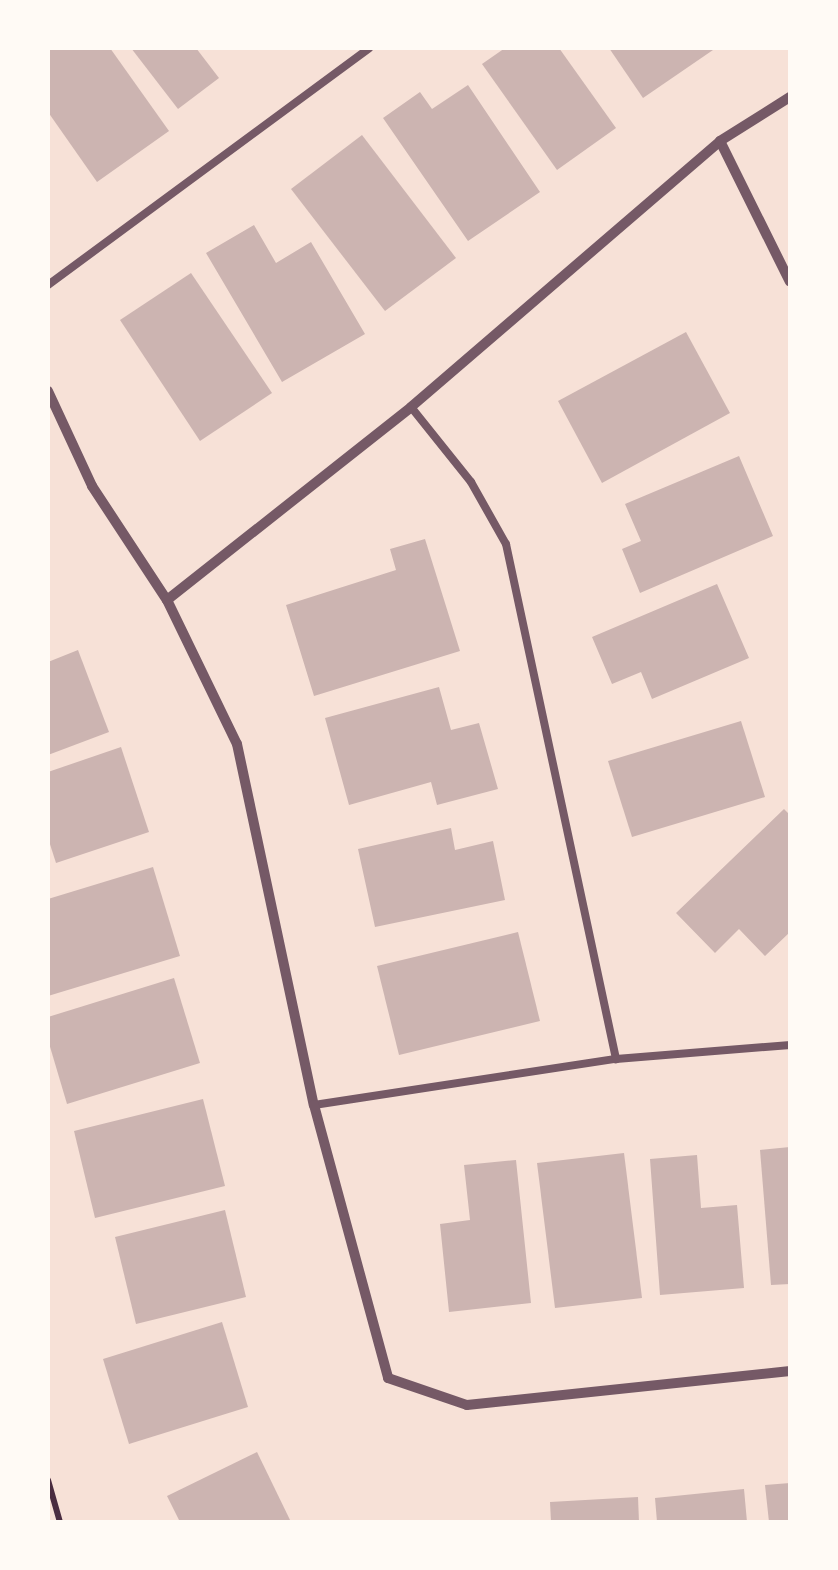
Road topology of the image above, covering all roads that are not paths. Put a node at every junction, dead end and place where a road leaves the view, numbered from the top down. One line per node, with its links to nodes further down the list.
1 (369, 48): 5 (lane)
2 (790, 97): 3 (street)
3 (720, 141): 4 (street); 7 (street)
4 (790, 282)
5 (48, 285)
6 (48, 391): 8 (street)
7 (411, 407): 8 (street); 10 (lane)
8 (167, 600): 11 (street)
9 (790, 1045): 10 (lane)
10 (616, 1059): 11 (lane)
11 (314, 1105): 12 (street)
12 (790, 1371)

